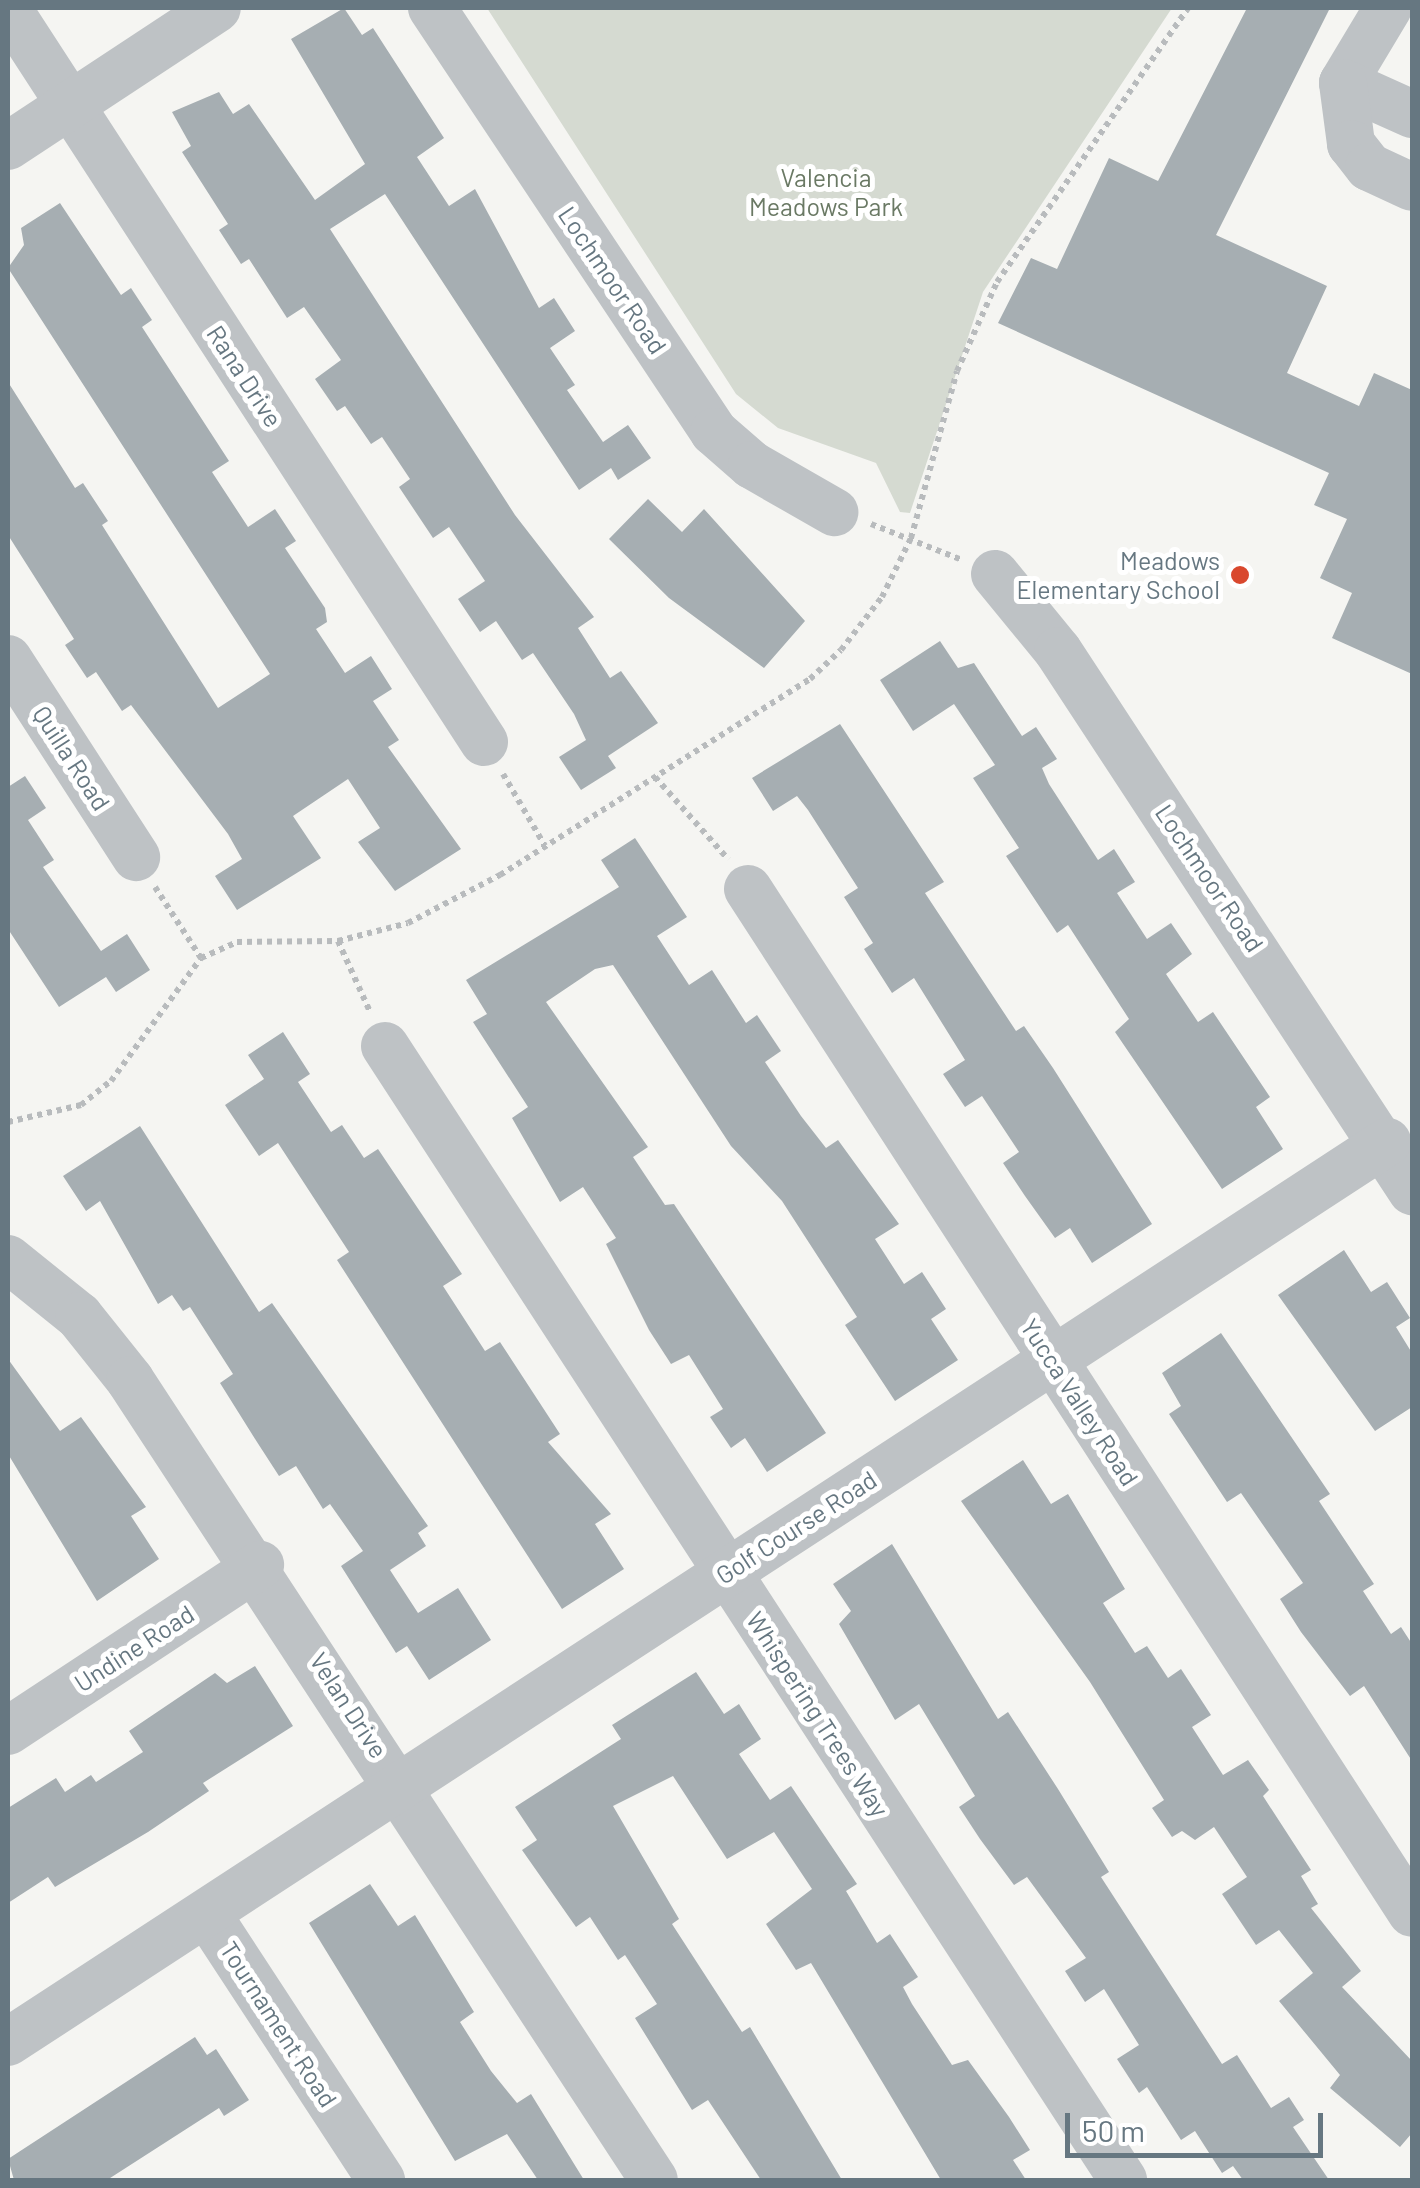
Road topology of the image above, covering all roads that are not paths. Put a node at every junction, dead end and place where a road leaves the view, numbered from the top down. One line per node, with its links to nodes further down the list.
1 (217, 8): 6 (street)
2 (432, 8): 10 (street, Lochmoor Road)
3 (1388, 8): 5 (street)
4 (8, 10): 6 (street, Rana Drive)
5 (1343, 83): 7 (street); 9 (street)
6 (70, 105): 8 (street); 13 (street, Rana Drive)
7 (1412, 114)
8 (8, 146)
9 (1412, 187)
10 (834, 512)
11 (995, 574): 17 (street, Lochmoor Road)
12 (8, 660): 14 (street, Quilla Road)
13 (484, 742)
14 (136, 857)
15 (748, 889): 20 (street, Yucca Valley Road)
16 (385, 1046): 22 (street, Whispering Trees Way)
17 (1387, 1142): 18 (street, Lochmoor Road); 20 (street, Golf Course Road)
18 (1412, 1191)
19 (8, 1260): 21 (street, Velan Drive)
20 (1053, 1360): 22 (street, Golf Course Road); 26 (street, Yucca Valley Road)
21 (260, 1565): 23 (street, Undine Road); 24 (street, Velan Drive)
22 (726, 1573): 24 (street, Golf Course Road); 30 (street, Whispering Trees Way)
23 (8, 1730)
24 (402, 1788): 25 (street, Golf Course Road); 29 (street, Velan Drive)
25 (207, 1914): 27 (street, Tournament Road); 28 (street, Tournament Road)
26 (1412, 1914)
27 (8, 2042)
28 (381, 2180)
29 (654, 2180)
30 (1123, 2180)

